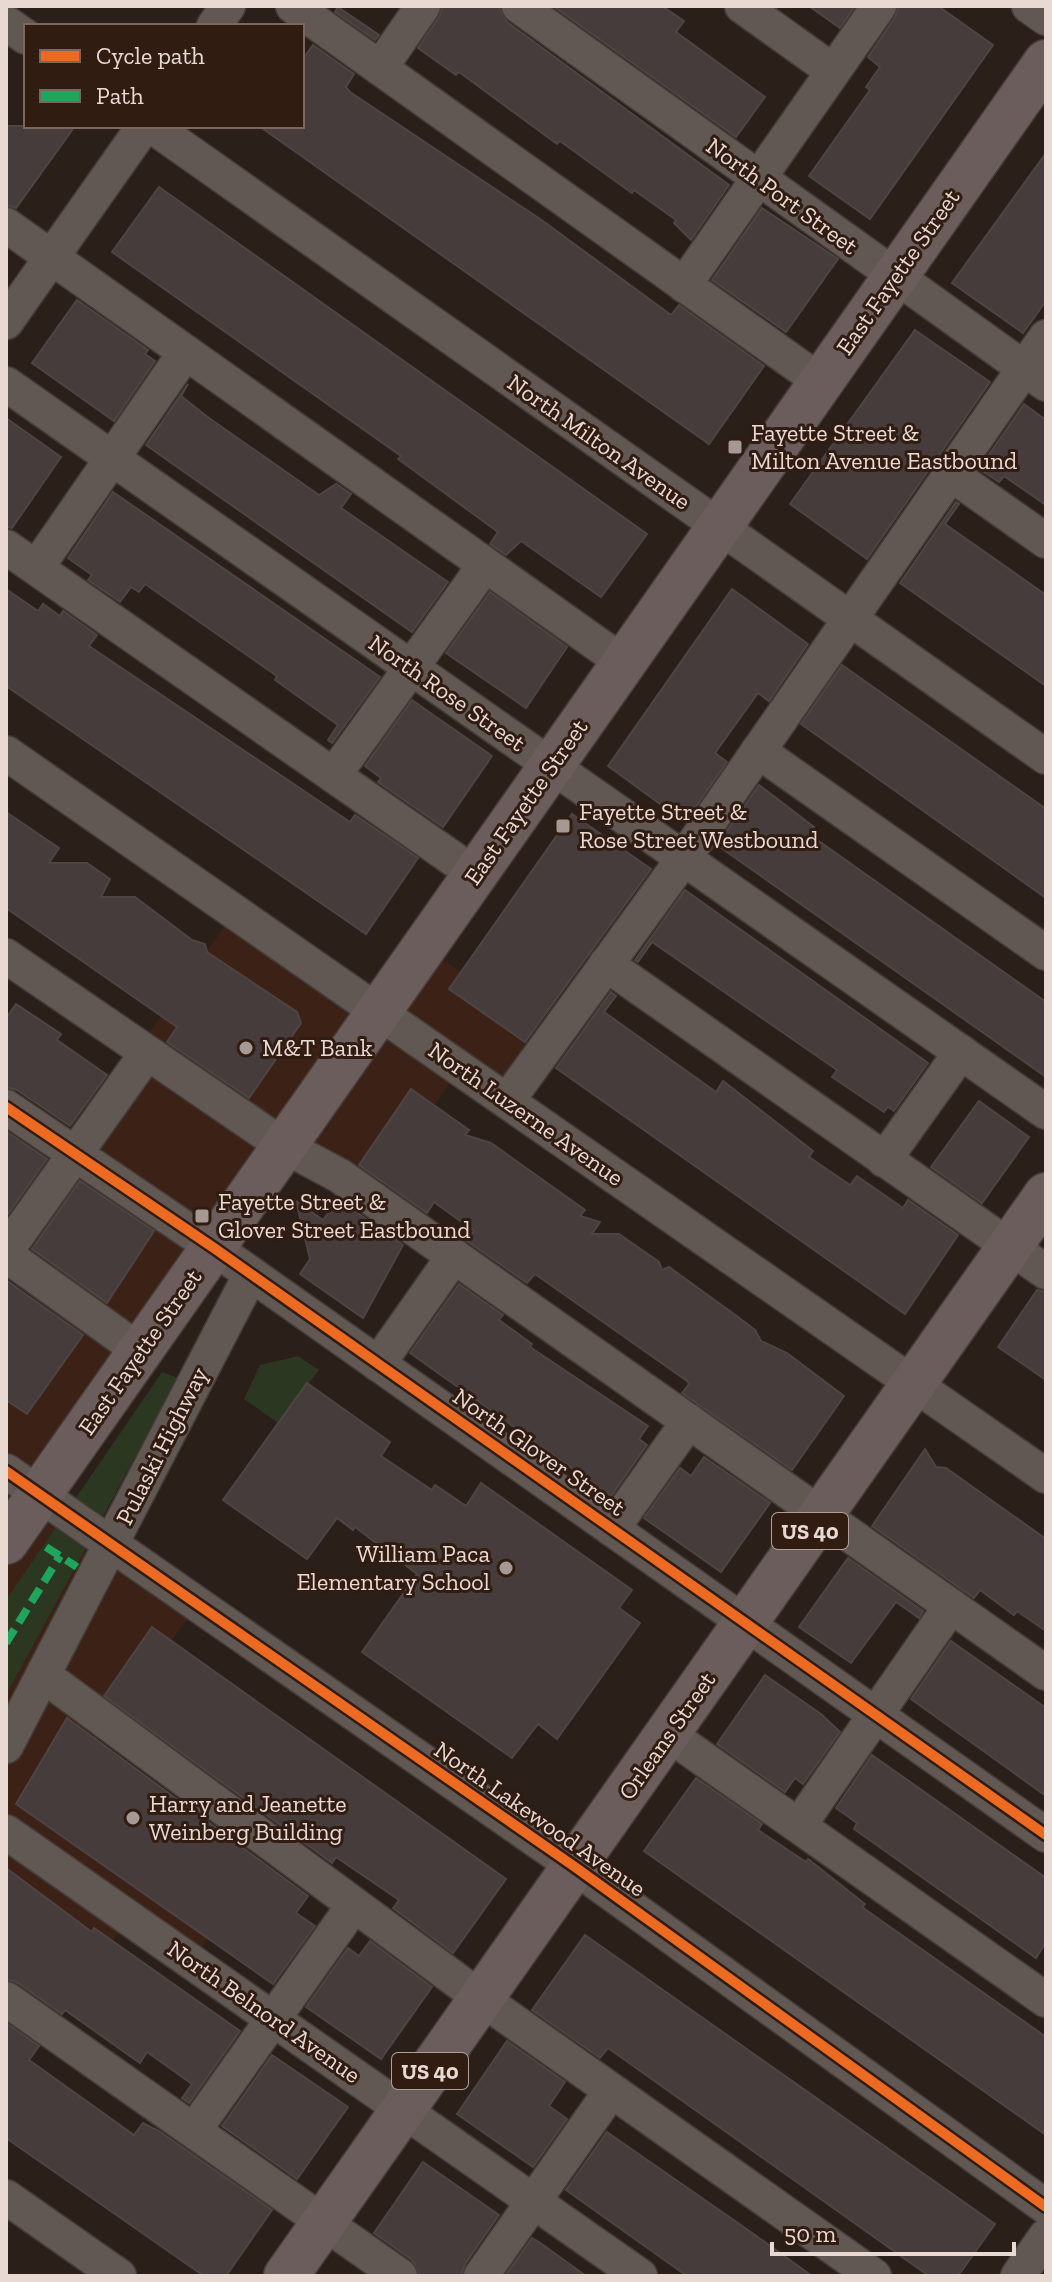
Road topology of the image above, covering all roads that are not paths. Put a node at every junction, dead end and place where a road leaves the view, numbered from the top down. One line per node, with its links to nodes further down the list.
1 (228, 6): 10 (street)
2 (293, 6): 13 (street)
3 (423, 6): 13 (street)
4 (519, 6): 17 (street, North Port Street)
5 (742, 6): 14 (street)
6 (879, 6): 14 (street)
7 (1029, 6): 8 (street)
8 (1046, 18)
9 (6, 23): 11 (street)
10 (215, 24)
11 (24, 36)
12 (1046, 62): 20 (main road, East Fayette Street)
13 (380, 68): 21 (street)
14 (833, 71): 17 (street)
15 (143, 128): 19 (street)
16 (155, 128): 30 (street, North Milton Avenue)
17 (758, 179): 20 (street, North Port Street); 21 (street)
18 (6, 225): 19 (street)
19 (51, 257): 22 (street); 24 (street)
20 (894, 277): 25 (street, North Port Street); 26 (main road, East Fayette Street)
21 (684, 285): 26 (street)
22 (6, 322)
23 (1046, 337): 25 (street)
24 (185, 353): 28 (street); 33 (street)
25 (1035, 376): 29 (street)
26 (821, 382): 30 (main road, East Fayette Street)
27 (6, 384): 28 (street, North Rose Street)
28 (112, 459): 34 (street); 37 (street, North Rose Street)
29 (951, 474): 31 (street); 35 (street)
30 (719, 527): 35 (street, North Milton Avenue); 36 (main road, East Fayette Street)
31 (1046, 541)
32 (6, 547): 34 (street)
33 (485, 565): 36 (street); 37 (street)
34 (37, 567): 42 (street)
35 (850, 619): 38 (street); 40 (street, North Milton Avenue)
36 (624, 663): 41 (main road, East Fayette Street)
37 (411, 668): 41 (street, North Rose Street); 42 (street)
38 (758, 751): 43 (street); 45 (street)
39 (6, 753): 48 (street, North Luzerne Avenue)
40 (1046, 757)
41 (551, 766): 43 (street, North Rose Street); 44 (main road, East Fayette Street)
42 (334, 775): 44 (street)
43 (684, 858): 47 (street); 49 (street, North Rose Street)
44 (475, 874): 48 (main road, East Fayette Street)
45 (1046, 953)
46 (6, 956): 50 (street)
47 (606, 964): 51 (street); 56 (street)
48 (379, 1011): 51 (street, North Luzerne Avenue); 54 (main road, East Fayette Street)
49 (961, 1052): 53 (street, North Rose Street); 56 (street)
50 (147, 1053): 54 (street); 55 (street)
51 (507, 1101): 66 (street, North Luzerne Avenue)
52 (6, 1107): 55 (street, North Glover Street)
53 (1046, 1112)
54 (284, 1146): 59 (main road, East Fayette Street); 61 (street)
55 (74, 1153): 59 (street, North Glover Street); 60 (street)
56 (884, 1160): 58 (street)
57 (1046, 1195): 58 (main road, Orleans Street / US 40)
58 (1010, 1247): 62 (street); 66 (main road, Orleans Street / US 40)
59 (214, 1248): 63 (street, North Glover Street); 64 (main road, East Fayette Street)
60 (6, 1253): 64 (street)
61 (454, 1256): 65 (street); 67 (street)
62 (1046, 1272)
63 (251, 1274): 65 (street, North Glover Street); 73 (street, Pulaski Highway)
64 (140, 1351): 69 (main road, East Fayette Street)
65 (378, 1364): 71 (street, North Glover Street)
66 (914, 1383): 68 (street, North Luzerne Avenue); 70 (main road, Orleans Street / US 40)
67 (689, 1421): 70 (street); 71 (street)
68 (1046, 1476)
69 (23, 1482): 72 (main road, East Fayette Street); 73 (street, North Lakewood Avenue)
70 (821, 1515): 74 (street); 75 (main road, Orleans Street / US 40)
71 (612, 1529): 75 (street, North Glover Street)
72 (6, 1542)
73 (111, 1544): 77 (street, Pulaski Highway); 84 (street, North Lakewood Avenue)
74 (951, 1606): 76 (street); 78 (street)
75 (746, 1623): 78 (street, North Glover Street); 79 (main road, Orleans Street / US 40)
76 (1046, 1673)
77 (43, 1675): 80 (street, Pulaski Highway); 85 (street)
78 (875, 1714): 81 (street); 83 (street, North Glover Street)
79 (668, 1734): 81 (street); 84 (main road, Orleans Street / US 40)
80 (6, 1746)
81 (800, 1824): 88 (street)
82 (6, 1832): 89 (street, North Belnord Avenue)
83 (1046, 1835)
84 (575, 1867): 87 (main road, Orleans Street / US 40); 95 (street, North Lakewood Avenue)
85 (354, 1905): 87 (street); 89 (street)
86 (6, 1999): 92 (street)
87 (482, 1999): 90 (street); 91 (main road, Orleans Street / US 40)
88 (1046, 2000)
89 (273, 2018): 91 (street, North Belnord Avenue); 92 (street)
90 (611, 2091): 94 (street); 98 (street)
91 (402, 2108): 94 (street, North Belnord Avenue); 96 (main road, Orleans Street / US 40)
92 (195, 2129): 96 (street)
93 (6, 2197): 99 (street)
94 (532, 2200): 102 (street); 103 (street, North Belnord Avenue)
95 (1046, 2207)
96 (324, 2223): 100 (main road, Orleans Street / US 40); 101 (street)
97 (1046, 2236): 105 (street)
98 (836, 2265): 104 (street)
99 (119, 2276)
100 (286, 2276)
101 (400, 2276)
102 (481, 2276)
103 (640, 2276)
104 (874, 2276)
105 (1018, 2276)

